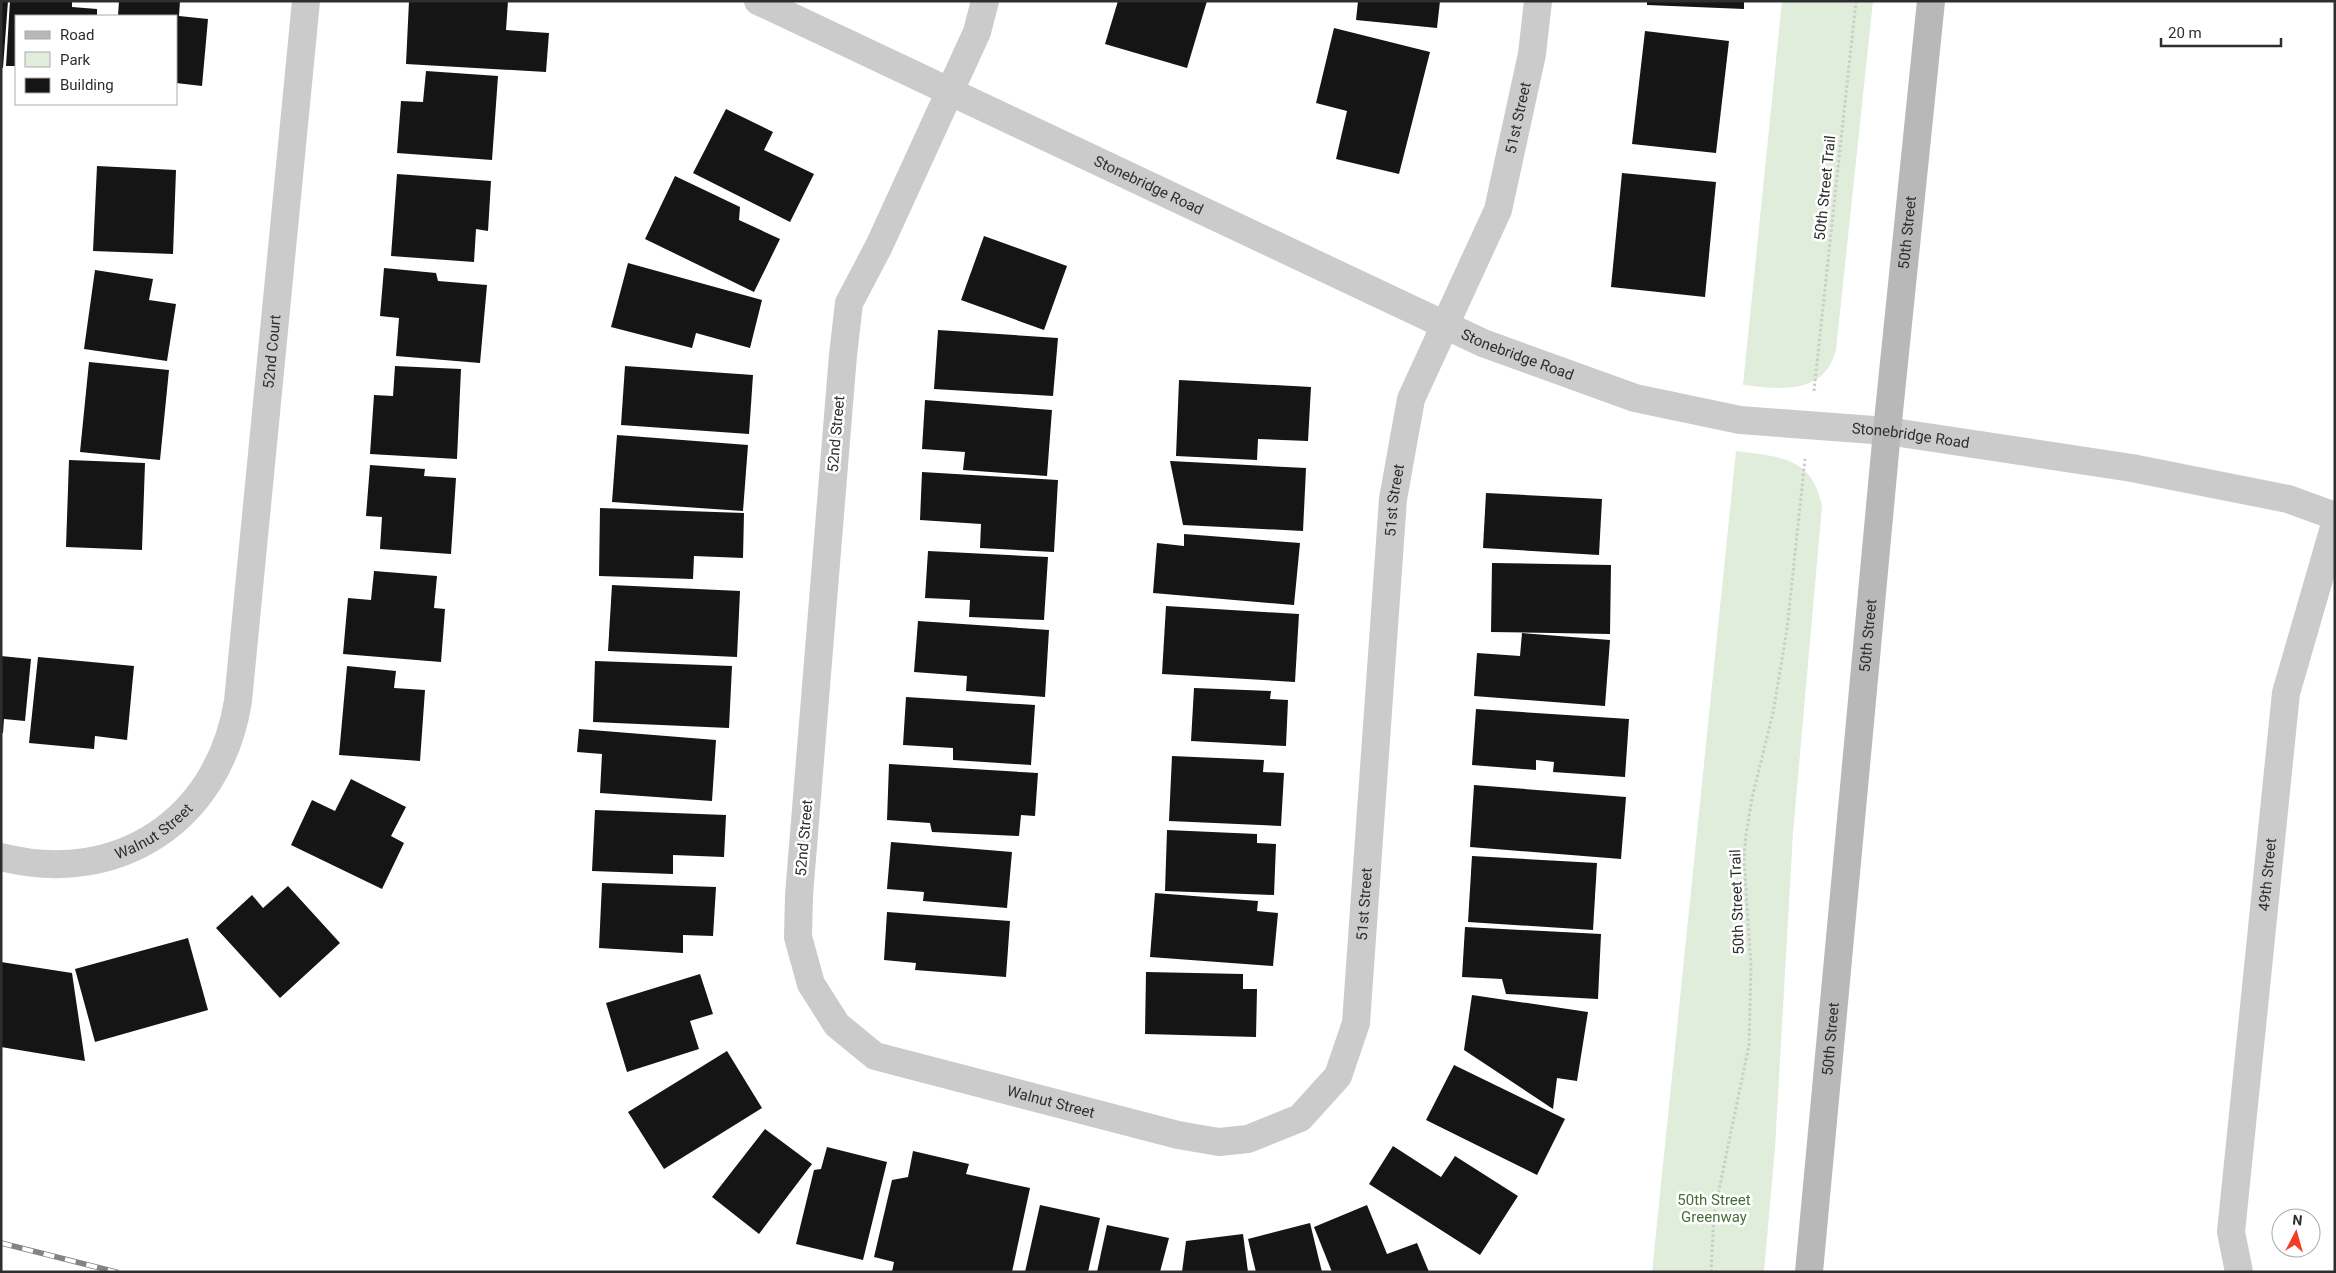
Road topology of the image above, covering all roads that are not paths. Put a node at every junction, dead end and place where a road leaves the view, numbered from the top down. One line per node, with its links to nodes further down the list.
1 (306, 1): 11 (street, 52nd Court)
2 (758, 1): 6 (street, Stonebridge Road)
3 (984, 1): 6 (street, 52nd Street)
4 (1538, 1): 7 (street, 51st Street)
5 (1931, 1): 8 (main road, 50th Street)
6 (950, 91): 7 (street, Stonebridge Road); 13 (street, 52nd Street)
7 (1445, 325): 8 (street, Stonebridge Road); 14 (street, 51st Street)
8 (1887, 431): 9 (street, Stonebridge Road); 15 (main road, 50th Street)
9 (2335, 516)
10 (2335, 524): 16 (street, 49th Street)
11 (238, 701): 12 (street, Walnut Street)
12 (1, 857)
13 (799, 895): 14 (street, Walnut Street)
14 (1356, 1023)
15 (1809, 1272)
16 (2239, 1272)

